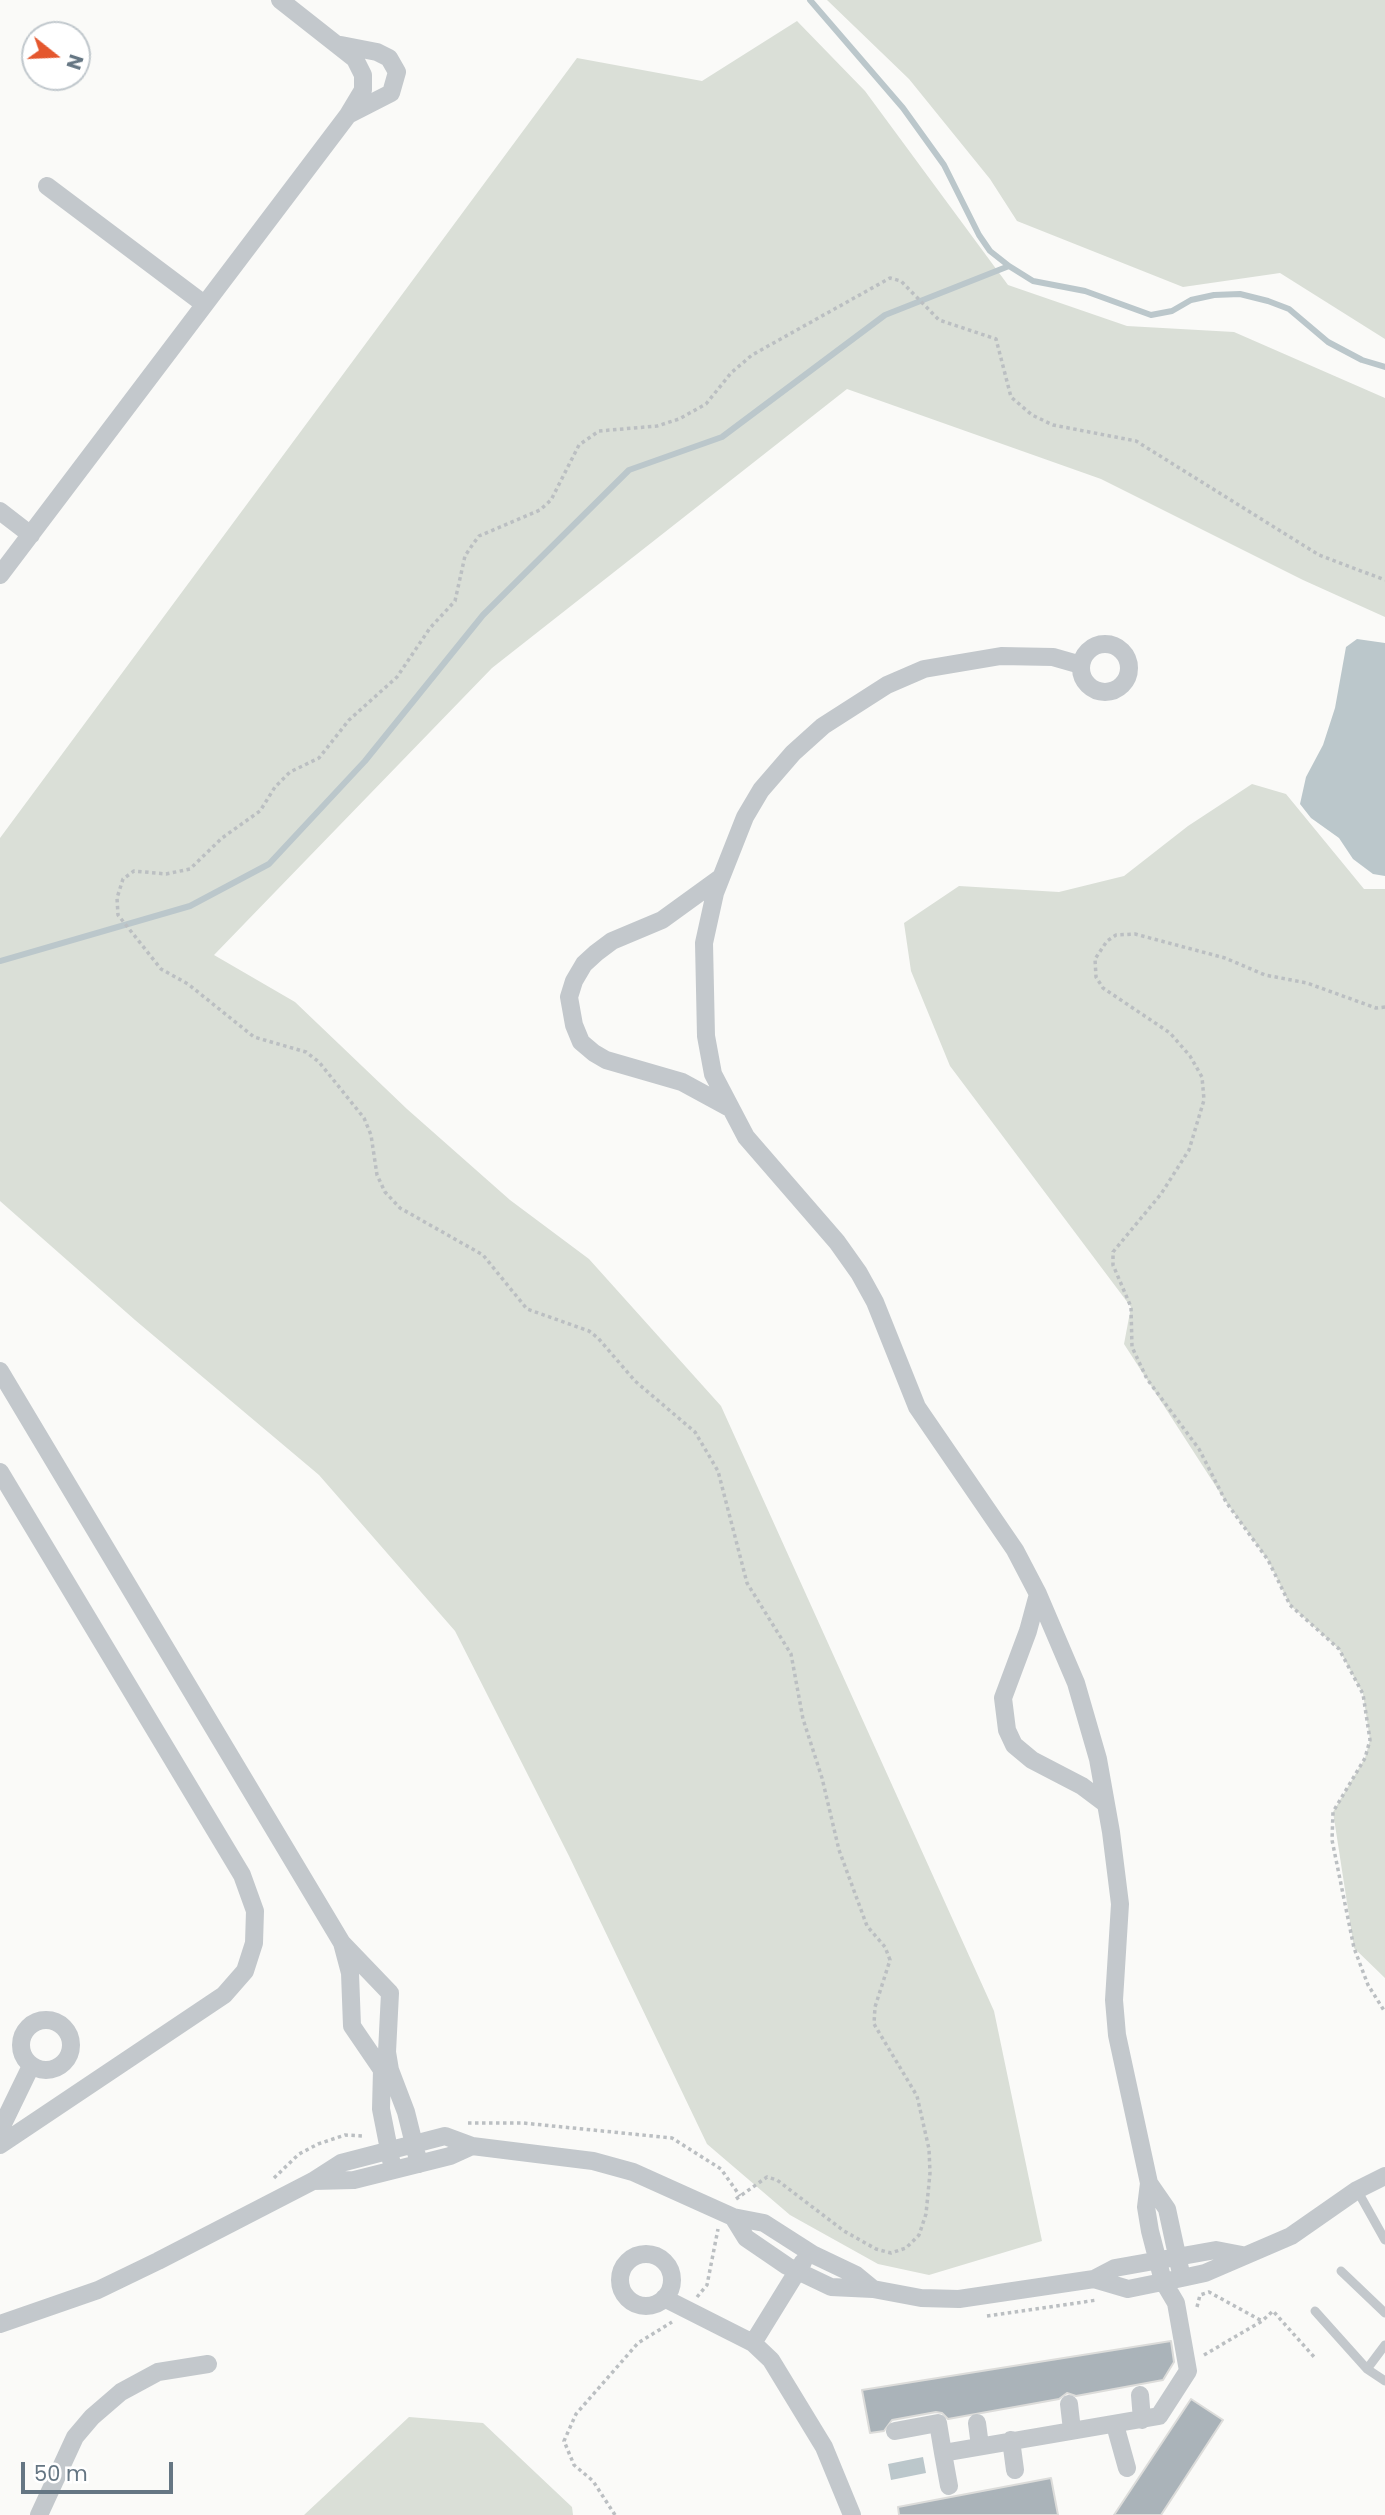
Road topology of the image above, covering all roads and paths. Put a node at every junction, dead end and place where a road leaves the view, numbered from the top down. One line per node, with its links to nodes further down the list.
1 (280, 0): 2 (street)
2 (341, 45): 3 (street); 3 (street)
3 (348, 115): 5 (street)
4 (47, 186): 5 (street)
5 (204, 304): 7 (street)
6 (0, 511): 7 (street)
7 (31, 534): 8 (street)
8 (0, 575)
9 (1385, 580): 32 (path)
10 (1081, 664): 11 (street)
11 (720, 878): 13 (street); 13 (street)
12 (1385, 1007): 19 (path)
13 (728, 1107): 16 (street)
14 (0, 1371): 18 (street)
15 (0, 1472): 23 (street)
16 (1038, 1594): 17 (street); 17 (street)
17 (1106, 1804): 30 (street)
18 (342, 1943): 22 (street); 25 (street)
19 (1385, 2012)
20 (31, 2066): 21 (street)
21 (0, 2130)
22 (415, 2143): 24 (street); 25 (street); 26 (street)
23 (0, 2145)
24 (472, 2146): 26 (street); 32 (street)
25 (387, 2150): 27 (street); 29 (street)
26 (419, 2164): 27 (street)
27 (393, 2170): 29 (street)
28 (1385, 2177): 31 (street)
29 (313, 2181): 49 (street)
30 (1149, 2183): 36 (street); 37 (street)
31 (1357, 2190): 33 (lane); 35 (street)
32 (729, 2215): 34 (street); 38 (street); 46 (path)
33 (1385, 2240)
34 (809, 2252): 38 (street); 43 (street)
35 (1242, 2255): 36 (street); 40 (street)
36 (1178, 2257): 37 (street); 40 (street)
37 (1157, 2260): 41 (street); 42 (street)
38 (797, 2271): 43 (street); 50 (street)
39 (1341, 2271): 48 (lane)
40 (1182, 2278): 42 (street); 45 (street)
41 (1094, 2279): 42 (street); 43 (street)
42 (1163, 2281): 45 (street)
43 (873, 2289)
44 (664, 2298): 46 (street)
45 (1176, 2303): 59 (street)
46 (687, 2307): 50 (street); 71 (path)
47 (1315, 2311): 55 (lane)
48 (1385, 2313)
49 (0, 2324)
50 (753, 2343): 72 (street)
51 (1202, 2345): 53 (path)
52 (1385, 2345): 55 (lane)
53 (1315, 2358)
54 (208, 2364): 70 (street)
55 (1367, 2369): 56 (lane)
56 (1385, 2381)
57 (1140, 2395): 59 (street)
58 (1069, 2404): 62 (street)
59 (1142, 2420): 61 (street)
60 (977, 2423): 65 (street)
61 (1115, 2425): 62 (street); 67 (street)
62 (1072, 2430): 64 (street)
63 (895, 2431): 66 (street)
64 (1011, 2440): 65 (street); 68 (street)
65 (980, 2446): 66 (street)
66 (943, 2453): 69 (street)
67 (1127, 2468)
68 (1015, 2470)
69 (949, 2486)
70 (39, 2515)
71 (615, 2515)
72 (852, 2515)

